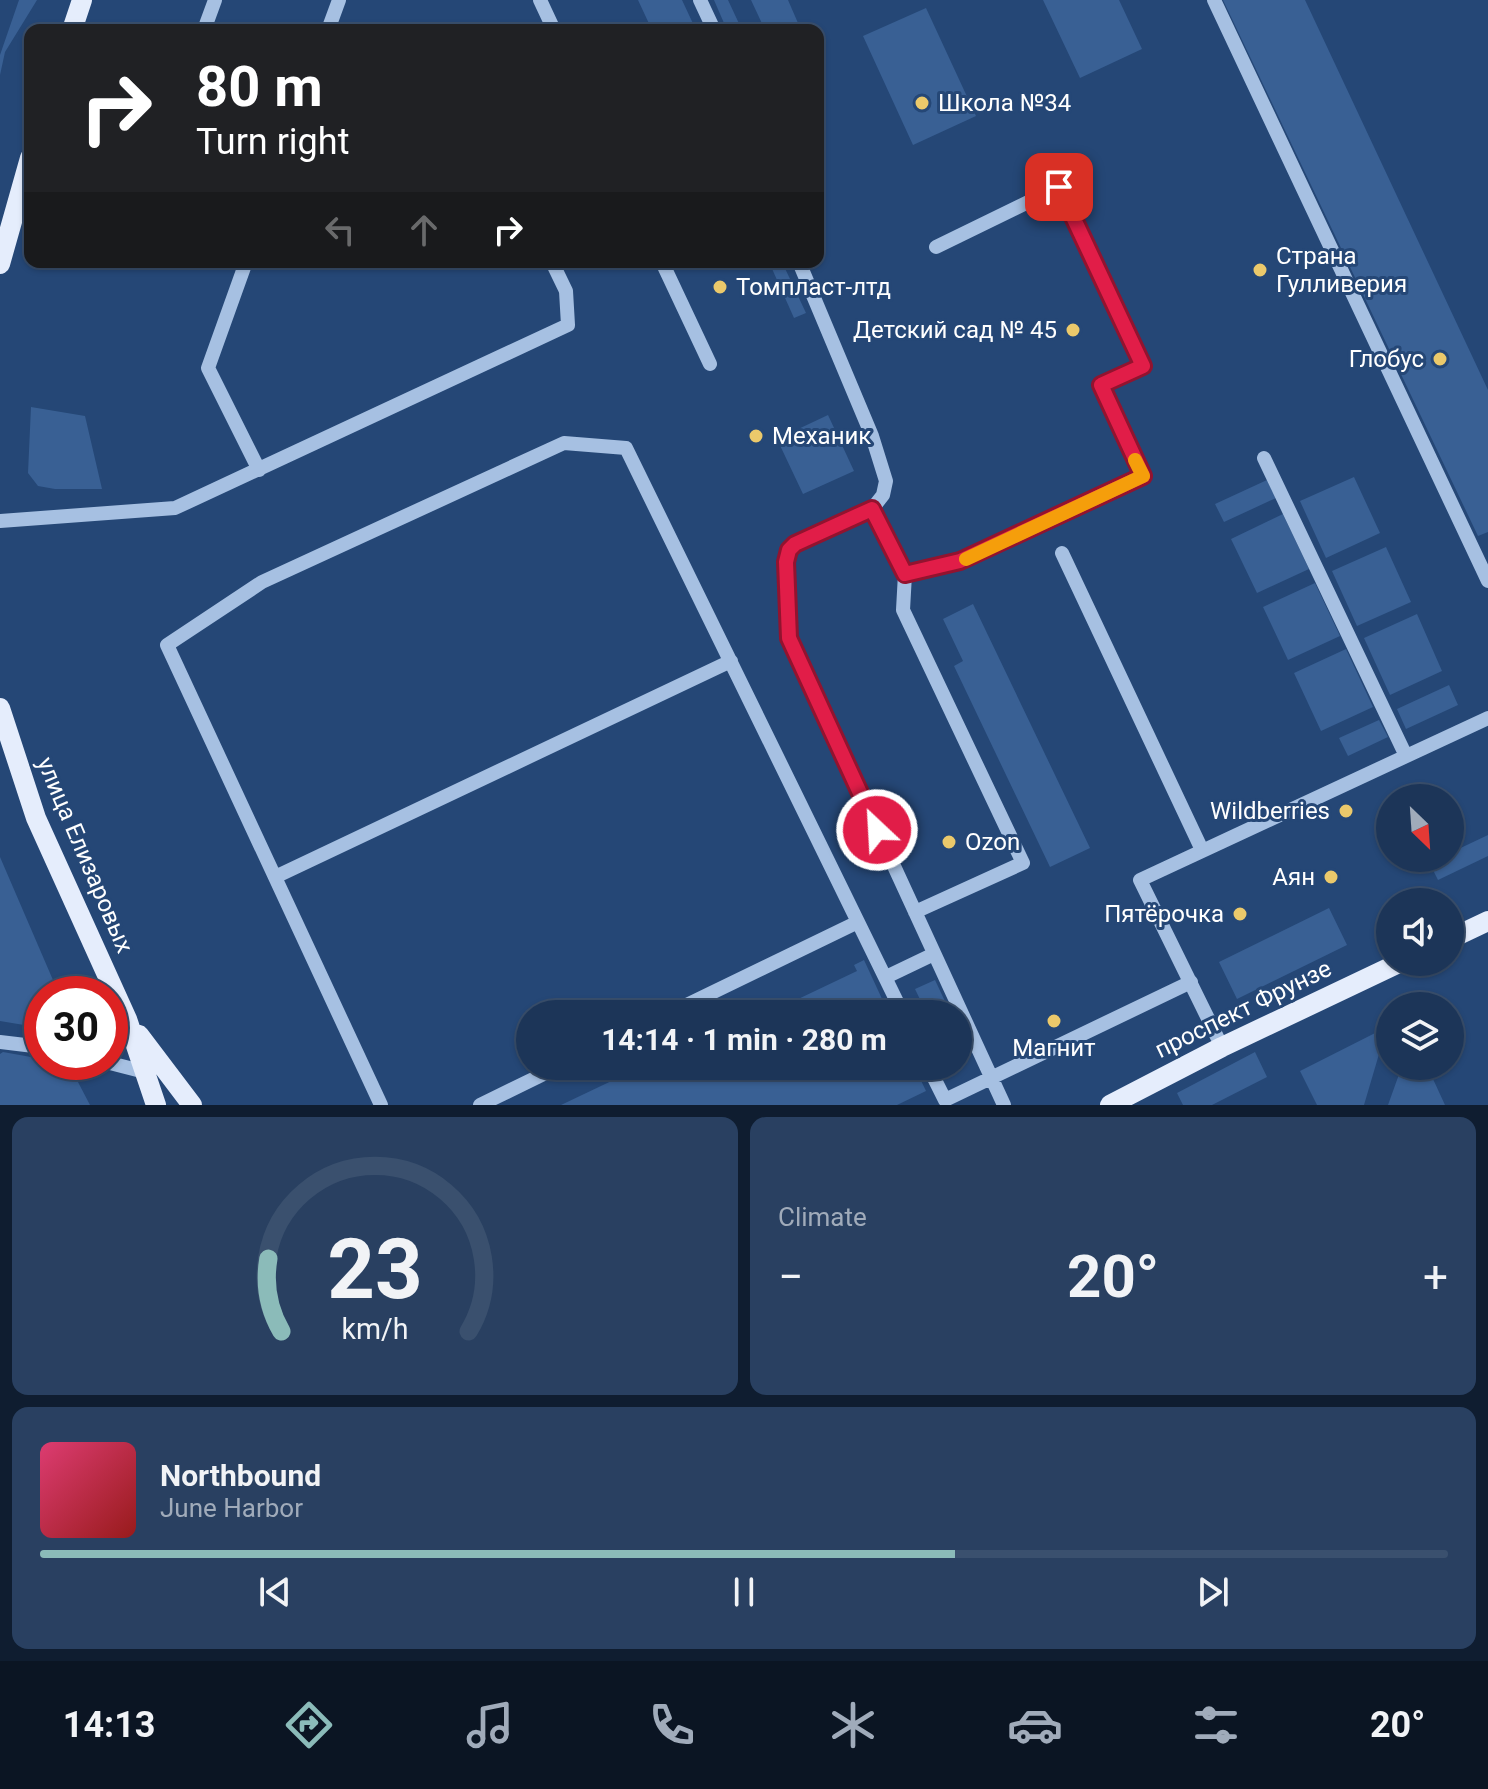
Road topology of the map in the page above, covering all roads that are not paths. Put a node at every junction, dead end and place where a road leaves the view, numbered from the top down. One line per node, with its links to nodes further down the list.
1 (82, 0): 7 (main road)
2 (215, 0): 8 (street)
3 (339, 0): 9 (street)
4 (540, 0): 10 (street)
5 (700, 0): 11 (street)
6 (1214, 0): 26 (street)
7 (74, 24)
8 (206, 24)
9 (330, 24)
10 (551, 24)
11 (711, 24)
12 (24, 179): 14 (main road)
13 (936, 247): 25 (street)
14 (0, 264)
15 (244, 268): 21 (street)
16 (555, 268): 21 (street)
17 (665, 268): 19 (street)
18 (801, 268): 22 (street)
19 (710, 364)
20 (1264, 458): 30 (street)
21 (259, 470): 23 (street)
22 (872, 509): 25 (street); 33 (street)
23 (0, 521)
24 (1062, 553): 31 (street)
25 (905, 574): 33 (street)
26 (1488, 581)
27 (731, 661): 32 (street); 32 (street); 35 (street)
28 (1488, 718): 30 (street)
29 (2, 720): 39 (main road, улица Елизаровых)
30 (1406, 756): 31 (street)
31 (1202, 850): 41 (street)
32 (275, 877): 57 (street)
33 (915, 912): 37 (street)
34 (1488, 921): 36 (main road)
35 (858, 922): 40 (street); 42 (street)
36 (1464, 932)
37 (934, 954): 40 (street); 51 (street)
38 (1376, 974): 48 (main road, проспект Фрунзе)
39 (108, 976)
40 (886, 977): 43 (street)
41 (1191, 982): 48 (street); 51 (street)
42 (697, 1000)
43 (897, 1000)
44 (128, 1020): 56 (main road, улица Елизаровых)
45 (128, 1022): 50 (main road, улица Елизаровых)
46 (0, 1042): 47 (street)
47 (24, 1045)
48 (1222, 1047): 60 (main road, проспект Фрунзе)
49 (128, 1068): 50 (street)
50 (145, 1072): 55 (main road, улица Елизаровых)
51 (991, 1078): 54 (street); 59 (street)
52 (531, 1080): 58 (street)
53 (934, 1080): 54 (street)
54 (944, 1103)
55 (156, 1105)
56 (192, 1105)
57 (381, 1105)
58 (480, 1105)
59 (1004, 1105)
60 (1110, 1105)

